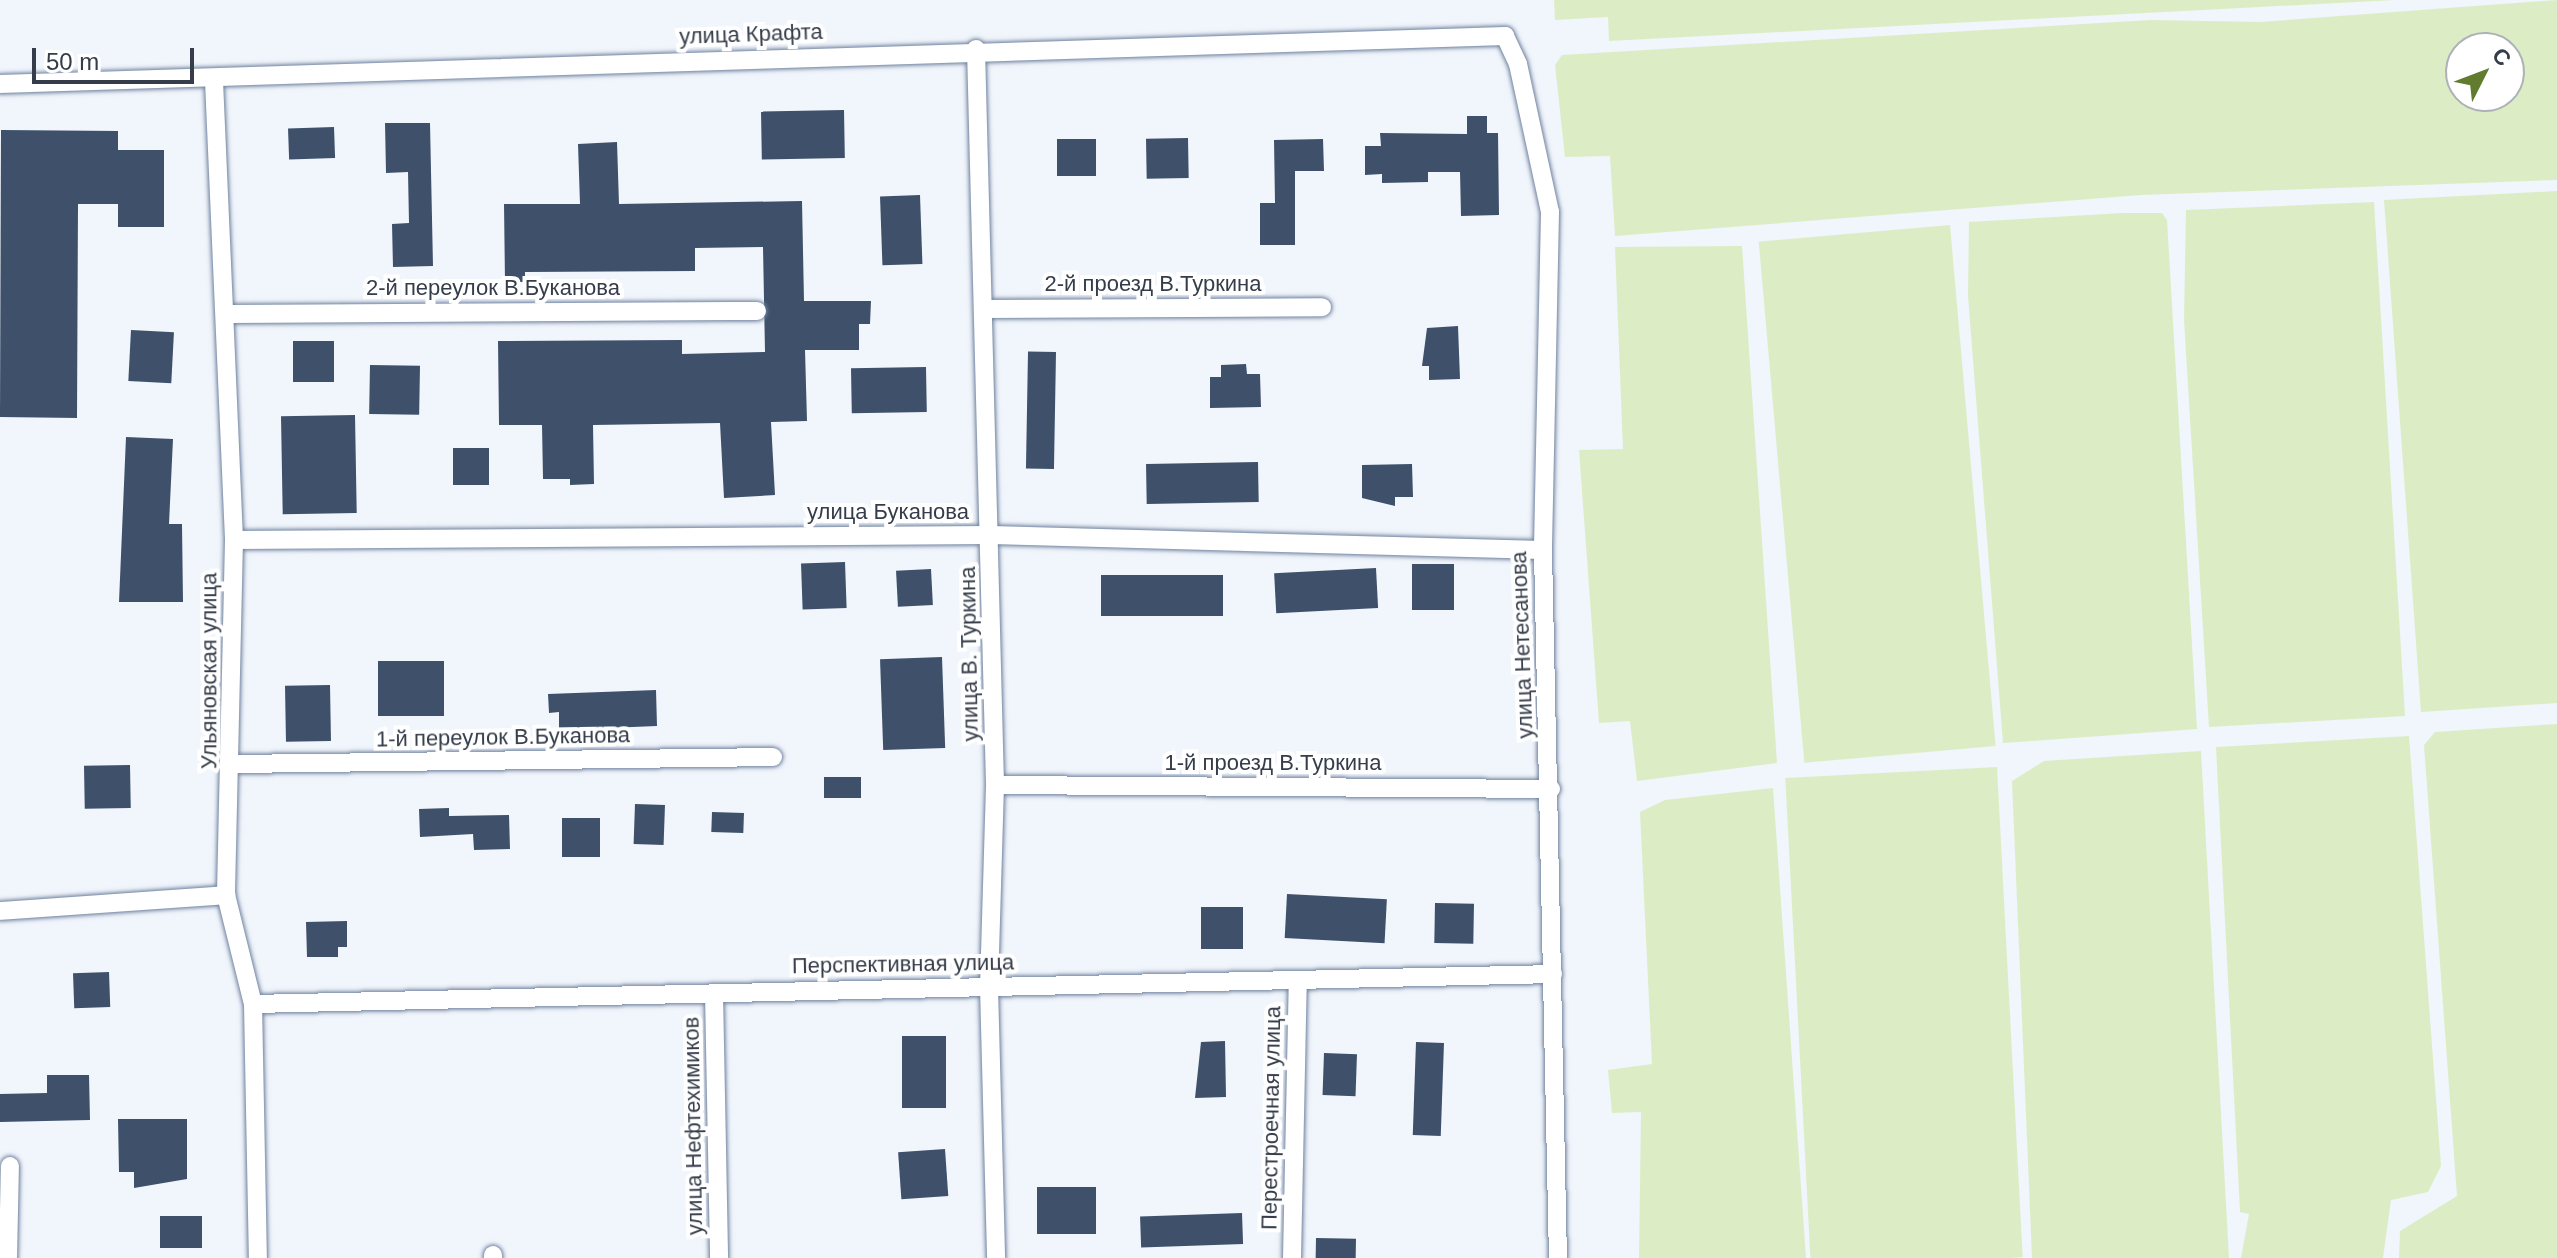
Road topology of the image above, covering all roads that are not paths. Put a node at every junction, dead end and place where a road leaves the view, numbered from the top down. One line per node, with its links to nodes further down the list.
1 (1505, 36): 2 (street, улица Крафта); 11 (street, улица Нетесанова)
2 (976, 49): 3 (street, улица Крафта); 6 (street, улица В. Туркина)
3 (214, 81): 4 (street, улица Крафта); 8 (street, Ульяновская улица)
4 (0, 84)
5 (1322, 307): 6 (street, 2-й проезд В.Туркина)
6 (983, 309): 9 (street, улица В. Туркина)
7 (757, 311): 8 (street, 2-й переулок В.Буканова)
8 (230, 314): 10 (street, Ульяновская улица)
9 (991, 535): 10 (street, улица Буканова); 11 (street, улица Буканова); 14 (street, улица В. Туркина)
10 (234, 540): 13 (street, Ульяновская улица)
11 (1543, 550): 15 (street, улица Нетесанова)
12 (773, 757): 13 (street, 1-й переулок В.Буканова)
13 (234, 764): 16 (street, Ульяновская улица)
14 (995, 785): 15 (street, 1-й проезд В.Туркина); 20 (street, улица В. Туркина)
15 (1551, 789): 18 (street, улица Нетесанова)
16 (226, 895): 17 (street); 22 (street, Ульяновская улица)
17 (0, 911)
18 (1553, 974): 19 (street, Перспективная улица); 29 (street, улица Нетесанова)
19 (1298, 980): 20 (street, Перспективная улица); 28 (street, Перестроечная улица)
20 (989, 987): 21 (street, Перспективная улица); 27 (street, улица В. Туркина)
21 (714, 993): 22 (street, Перспективная улица); 26 (street, улица Нефтехимиков)
22 (253, 1004): 25 (street, Ульяновская улица)
23 (10, 1166): 24 (street)
24 (8, 1258)
25 (258, 1258)
26 (719, 1258)
27 (996, 1258)
28 (1292, 1258)
29 (1558, 1258)

